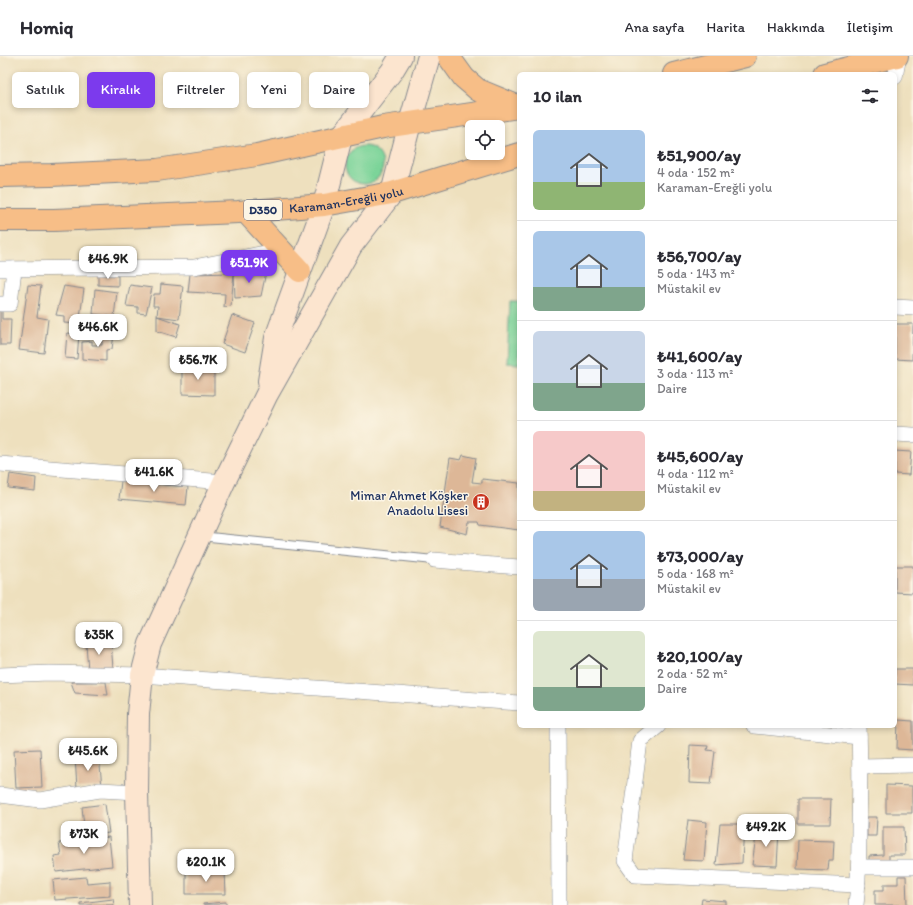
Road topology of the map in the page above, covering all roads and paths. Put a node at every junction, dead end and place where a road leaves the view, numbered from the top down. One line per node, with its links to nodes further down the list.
1 (401, 56): 12 (main road)
2 (429, 56): 11 (main road)
3 (449, 56): 9 (highway)
4 (745, 56): 6 (highway)
5 (898, 56): 7 (highway); 8 (street)
6 (682, 72)
7 (833, 72)
8 (896, 72)
9 (517, 106)
10 (517, 107): 11 (highway)
11 (410, 123): 12 (highway); 15 (main road)
12 (341, 137): 14 (highway); 16 (main road)
13 (517, 155): 15 (highway, Karaman-Ereğli yolu / D350)
14 (0, 176)
15 (392, 193): 16 (highway, Karaman-Ereğli yolu / D350); 25 (main road)
16 (324, 205): 17 (highway, Karaman-Ereğli yolu / D350); 21 (main road)
17 (246, 212): 18 (highway, Karaman-Ereğli yolu / D350); 19 (highway)
18 (0, 220)
19 (281, 250): 20 (street); 21 (highway)
20 (7, 269): 22 (street)
21 (300, 271): 25 (main road)
22 (0, 304)
23 (897, 307): 24 (street)
24 (913, 308)
25 (268, 394): 29 (main road)
26 (897, 434): 27 (street)
27 (913, 434)
28 (0, 464): 29 (street)
29 (224, 482): 30 (main road)
30 (199, 536): 31 (lane); 33 (main road)
31 (434, 560): 32 (street)
32 (517, 566)
33 (142, 675): 34 (street); 35 (street); 42 (main road)
34 (0, 676)
35 (517, 703)
36 (558, 728): 48 (street)
37 (656, 728): 46 (street)
38 (796, 728): 39 (street)
39 (859, 731): 41 (street)
40 (913, 765): 41 (street)
41 (860, 766): 44 (street)
42 (137, 792): 43 (street); 47 (main road)
43 (0, 795)
44 (859, 867): 45 (street); 46 (street)
45 (913, 867)
46 (858, 886): 49 (street)
47 (140, 905)
48 (559, 905)
49 (856, 905)

